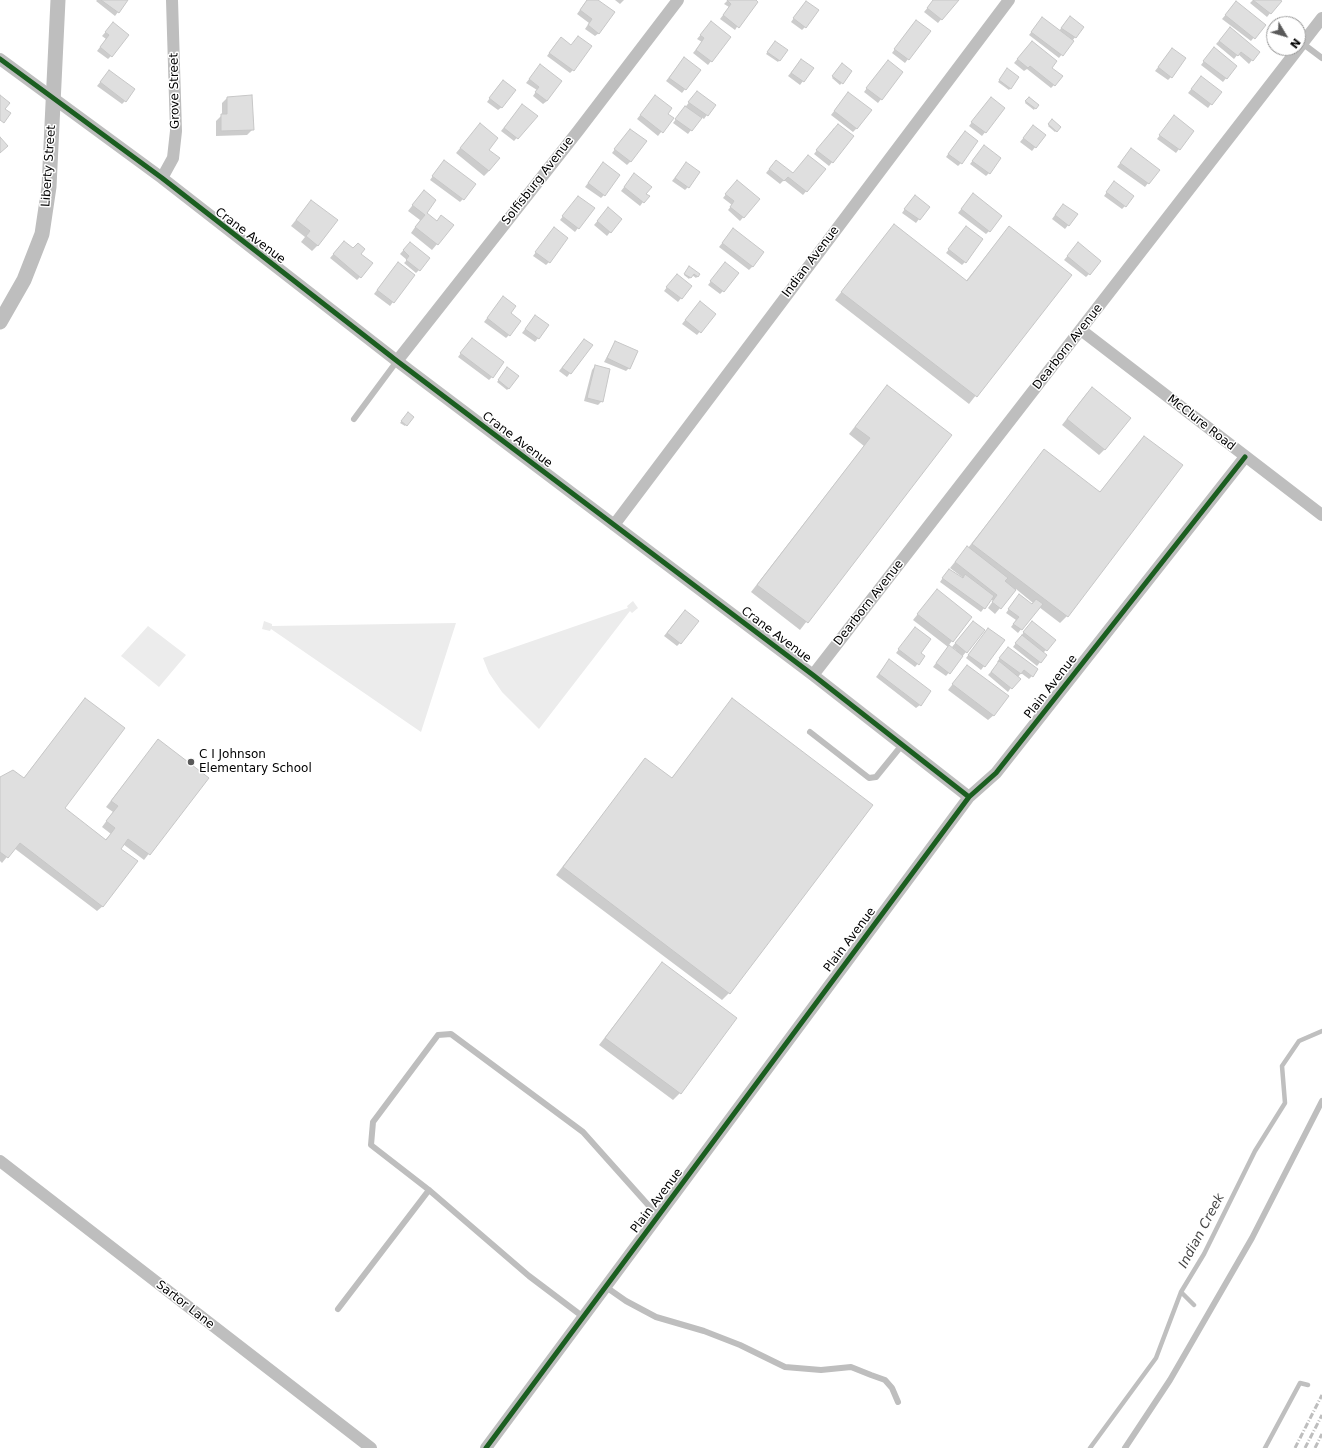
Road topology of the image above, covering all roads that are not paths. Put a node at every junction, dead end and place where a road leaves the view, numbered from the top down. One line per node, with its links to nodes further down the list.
1 (58, 0): 11 (street, Liberty Street)
2 (172, 0): 12 (street, Grove Street)
3 (678, 0): 15 (street, Solfisburg Avenue)
4 (1009, 0): 19 (street, Indian Avenue)
5 (1322, 18): 6 (street, Dearborn Avenue)
6 (1306, 38)
7 (1306, 46): 9 (lane)
8 (1292, 56): 14 (street, Dearborn Avenue)
9 (1322, 58)
10 (0, 59): 11 (street, Crane Avenue)
11 (53, 99): 12 (street, Crane Avenue); 13 (street, Liberty Street)
12 (162, 178): 15 (street, Crane Avenue)
13 (0, 322)
14 (1080, 330): 17 (street, McClure Road); 20 (street, Dearborn Avenue)
15 (397, 361): 16 (lane); 19 (street, Crane Avenue)
16 (354, 419)
17 (1245, 457): 18 (street, McClure Road); 23 (street, Plain Avenue)
18 (1322, 515)
19 (614, 525): 20 (street, Crane Avenue)
20 (813, 675): 22 (street, Crane Avenue)
21 (810, 732): 22 (lane)
22 (902, 745): 23 (street, Crane Avenue)
23 (969, 797): 27 (street, Plain Avenue)
24 (1322, 1102): 34 (lane)
25 (0, 1161): 32 (street, Sartor Lane)
26 (429, 1190): 27 (lane); 29 (lane); 30 (lane)
27 (658, 1216): 28 (street, Plain Avenue)
28 (606, 1287): 30 (street, Plain Avenue); 31 (lane)
29 (338, 1309)
30 (582, 1316): 33 (street, Plain Avenue)
31 (898, 1402)
32 (371, 1448)
33 (486, 1448)
34 (1125, 1448)

